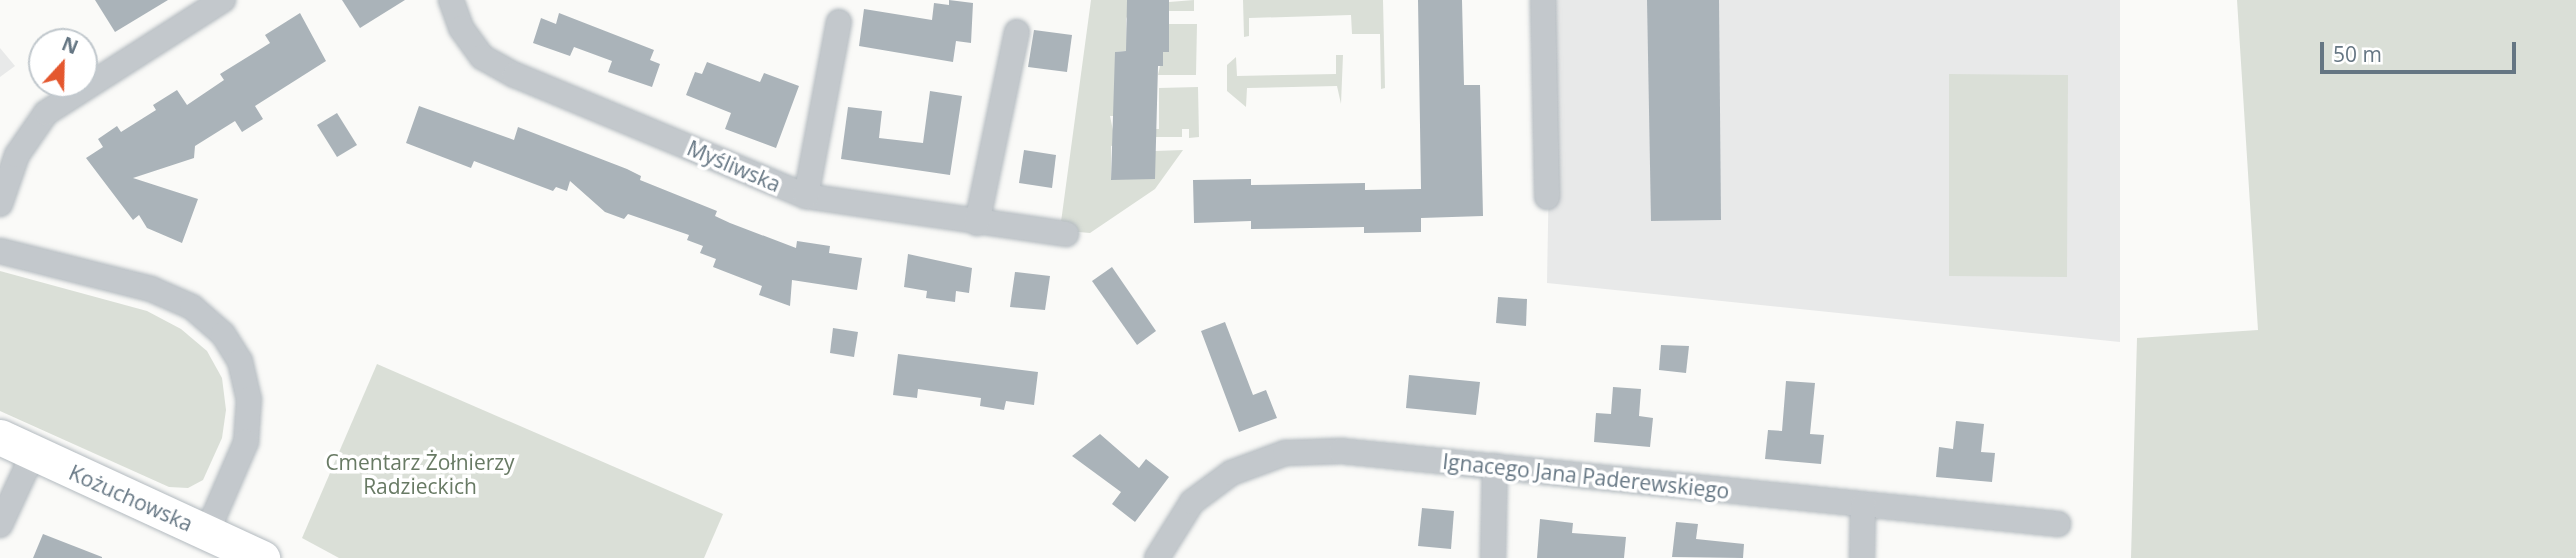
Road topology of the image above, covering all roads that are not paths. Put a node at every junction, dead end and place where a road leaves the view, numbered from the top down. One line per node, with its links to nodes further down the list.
1 (223, 0): 8 (street)
2 (451, 0): 6 (street, Myśliwska)
3 (1543, 0): 7 (street)
4 (839, 22): 6 (street)
5 (1017, 32): 9 (street)
6 (806, 196): 9 (street, Myśliwska)
7 (1547, 197)
8 (0, 204)
9 (977, 223): 10 (street, Myśliwska)
10 (1066, 234)
11 (0, 251): 18 (street)
12 (0, 437): 13 (main road, Kożuchowska)
13 (33, 454): 17 (street); 18 (main road, Kożuchowska)
14 (1495, 466): 15 (street, Ignacego Jana Paderewskiego); 20 (street, Ignacego Jana Paderewskiego); 21 (street)
15 (1863, 505): 16 (street, Ignacego Jana Paderewskiego); 22 (street)
16 (2058, 524)
17 (0, 525)
18 (207, 532): 19 (main road, Kożuchowska)
19 (262, 558)
20 (1157, 558)
21 (1493, 558)
22 (1862, 558)

